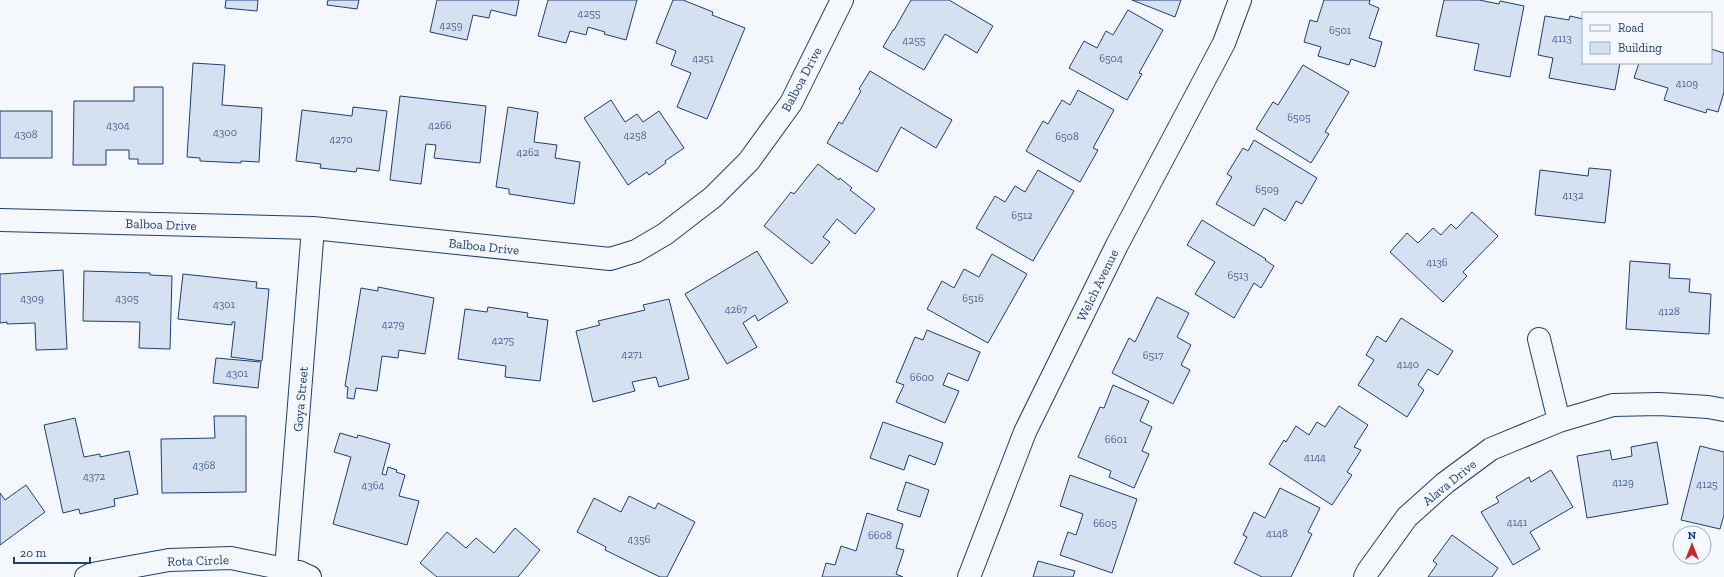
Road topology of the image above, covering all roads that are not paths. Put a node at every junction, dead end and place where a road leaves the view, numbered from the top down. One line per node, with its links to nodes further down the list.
1 (842, 0): 4 (street, Balboa Drive)
2 (1240, 0): 11 (street, Welch Avenue)
3 (0, 220): 4 (street, Balboa Drive)
4 (313, 228): 8 (street, Goya Street)
5 (1539, 339): 7 (street)
6 (1724, 410): 7 (street, Alava Drive)
7 (1559, 421): 12 (street, Alava Drive)
8 (286, 569): 9 (street, Rota Circle); 10 (street, Rota Circle)
9 (86, 577)
10 (310, 577)
11 (969, 577)
12 (1365, 577)

